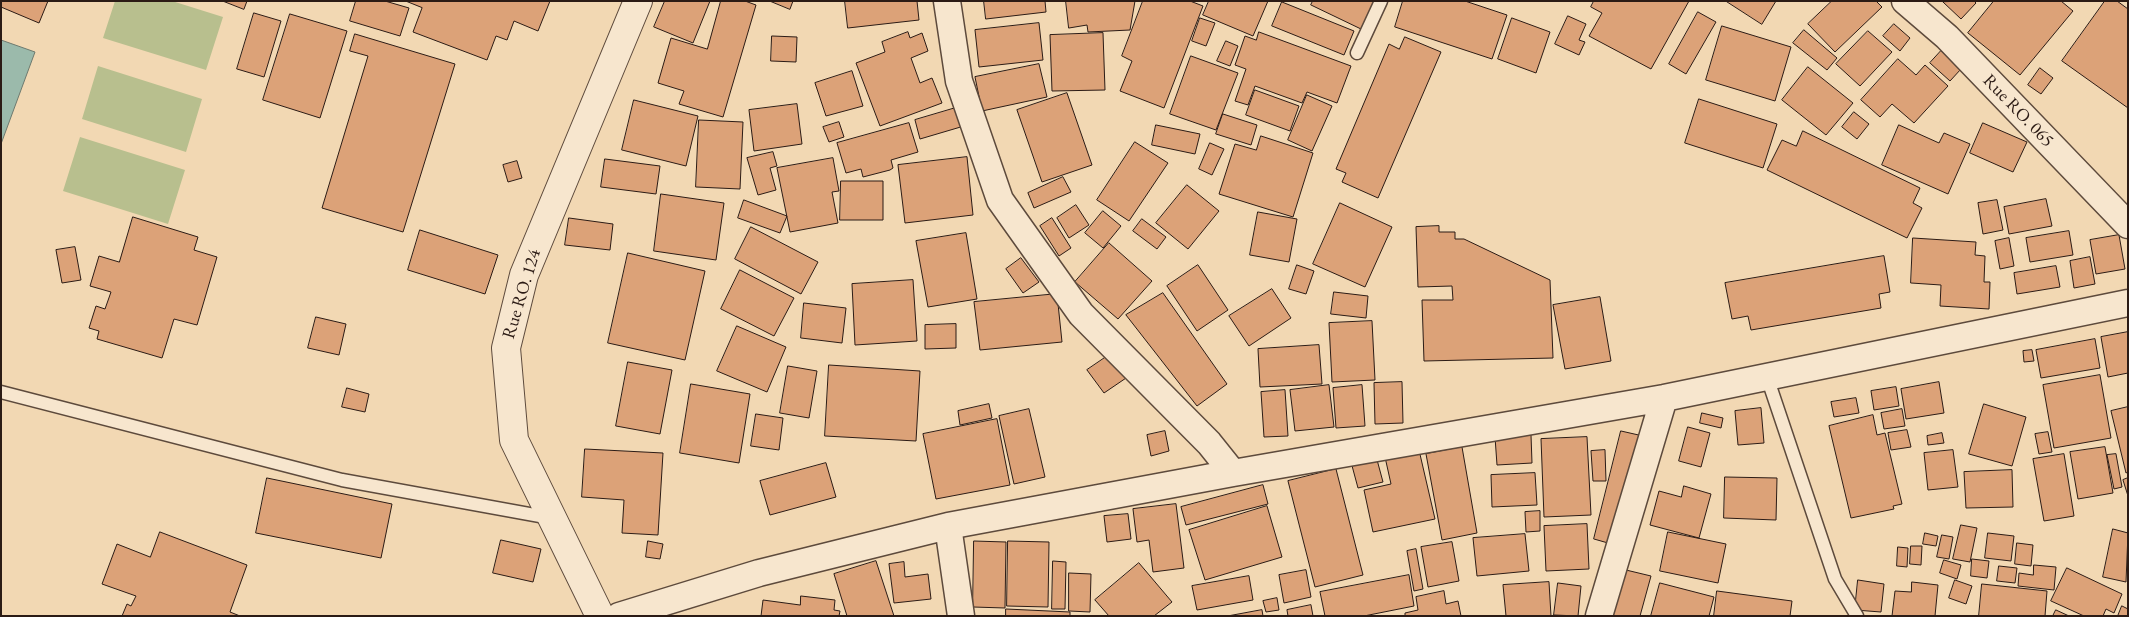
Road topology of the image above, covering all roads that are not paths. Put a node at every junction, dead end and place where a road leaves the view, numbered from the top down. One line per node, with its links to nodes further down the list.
1 (638, 1): 12 (street, Rue RO. 124)
2 (947, 1): 11 (street)
3 (1382, 1): 5 (lane)
4 (1905, 1): 6 (street, Rue RO. 065)
5 (1357, 53)
6 (2128, 226)
7 (2128, 303): 8 (street)
8 (1767, 377): 10 (street); 18 (lane)
9 (1, 392): 12 (lane)
10 (1664, 398): 11 (street); 17 (street)
11 (1233, 473): 13 (street)
12 (551, 518): 14 (street, Rue RO. 124)
13 (948, 526): 15 (street); 16 (street)
14 (600, 616)
15 (619, 616)
16 (961, 616)
17 (1599, 616)
18 (1857, 616)

